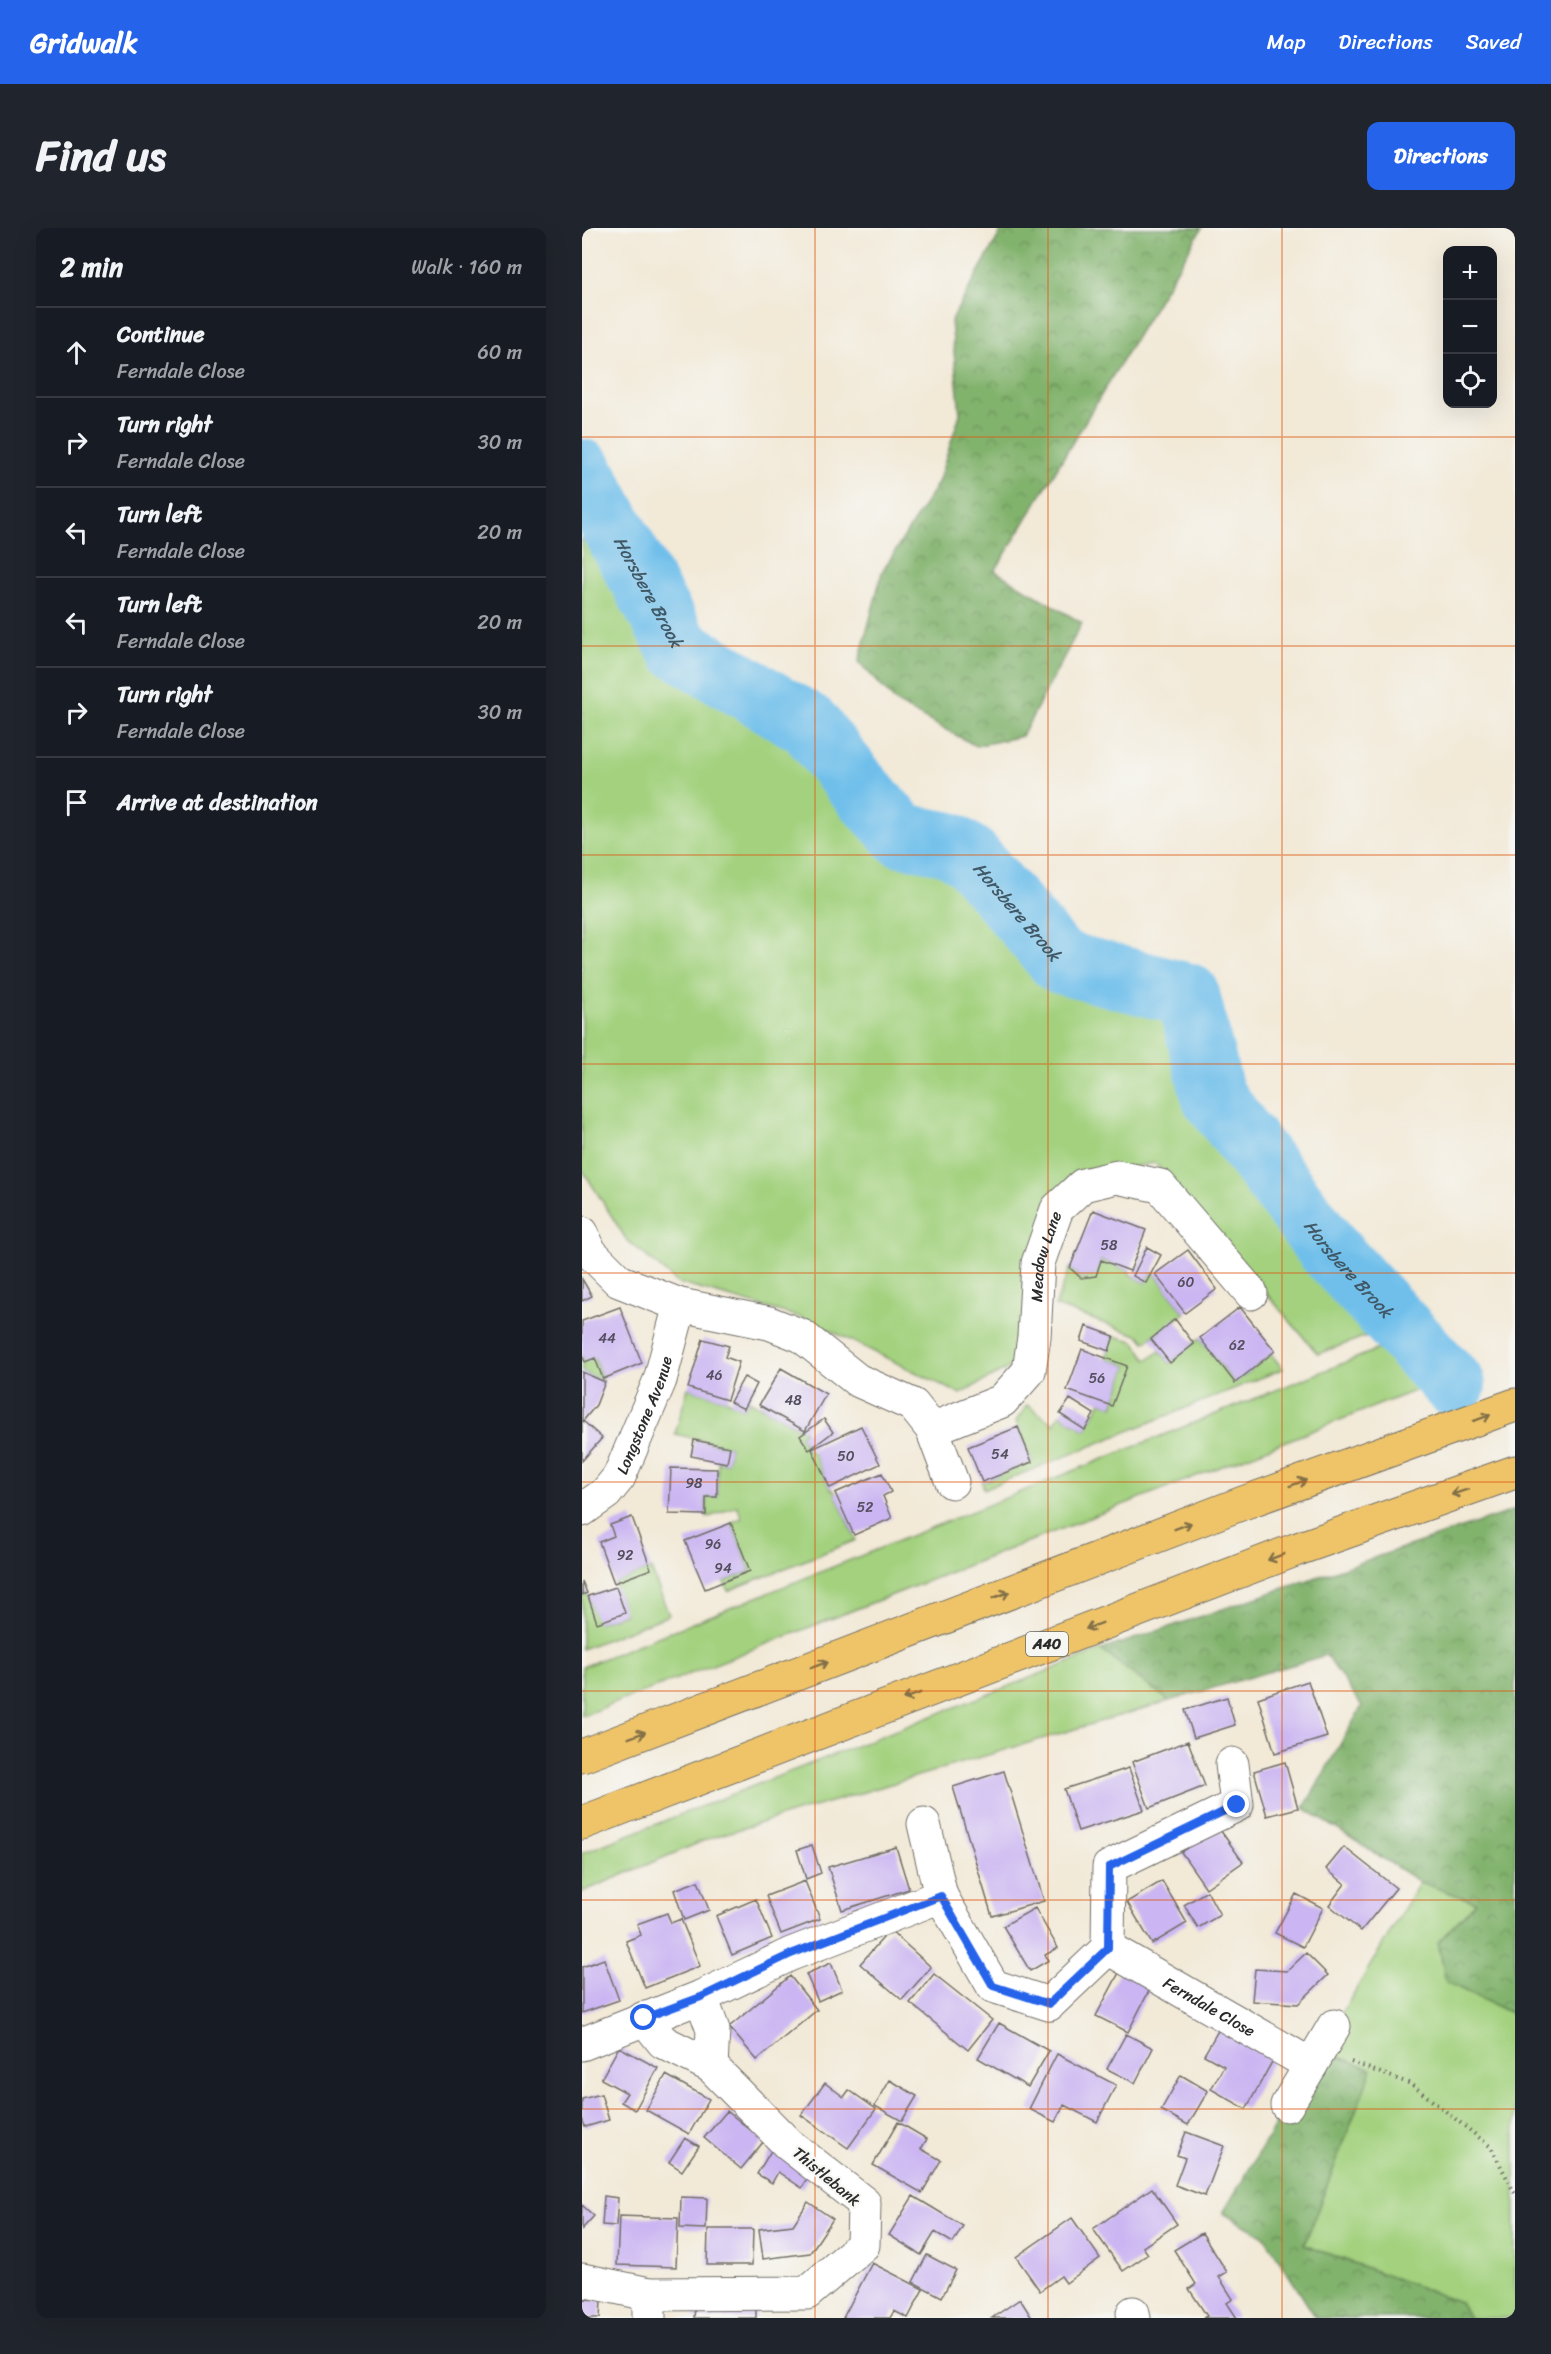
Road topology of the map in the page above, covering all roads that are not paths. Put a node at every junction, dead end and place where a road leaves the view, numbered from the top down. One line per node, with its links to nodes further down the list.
1 (582, 1233): 3 (street)
2 (1251, 1293): 5 (street, Meadow Lane)
3 (680, 1305): 5 (street); 8 (street, Longstone Avenue)
4 (1515, 1406): 9 (highway, one-way to 4)
5 (932, 1429): 7 (street)
6 (1515, 1472): 11 (highway, A40, one-way to 11)
7 (952, 1482)
8 (582, 1510)
9 (582, 1756)
10 (1233, 1764): 14 (street)
11 (582, 1823)
12 (924, 1824): 13 (street)
13 (941, 1896): 14 (street); 15 (street)
14 (1108, 1948): 19 (street, Ferndale Close)
15 (701, 1997): 16 (street); 18 (street)
16 (644, 2018): 17 (street); 18 (street)
17 (582, 2044)
18 (711, 2066): 21 (street, Thistlebank)
19 (1287, 2105)
20 (582, 2280): 22 (street)
21 (809, 2305): 22 (street, Thistlebank)
22 (649, 2306)

